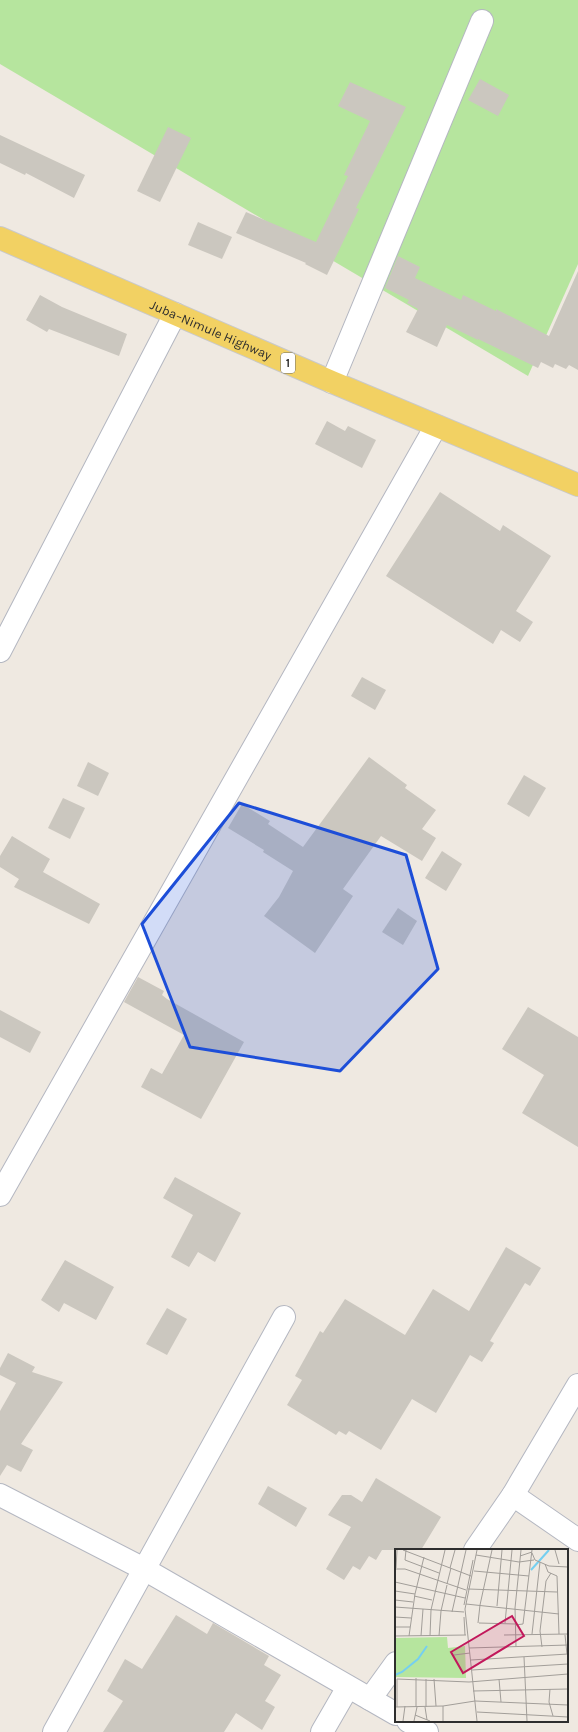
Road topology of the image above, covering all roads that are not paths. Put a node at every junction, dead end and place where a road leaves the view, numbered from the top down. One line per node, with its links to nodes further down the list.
1 (482, 21): 4 (street)
2 (0, 238): 3 (main road, Juba–Nimule Highway / 1)
3 (175, 314): 4 (main road, Juba–Nimule Highway / 1); 7 (street)
4 (332, 382): 5 (main road, Juba–Nimule Highway / 1)
5 (436, 426): 6 (main road, Juba–Nimule Highway / 1); 8 (street)
6 (578, 486)
7 (0, 651)
8 (0, 1195)
9 (284, 1316): 15 (street)
10 (578, 1385): 12 (street)
11 (0, 1495): 15 (street)
12 (513, 1495): 13 (street); 14 (street)
13 (578, 1540)
14 (475, 1549)
15 (144, 1569): 17 (street); 21 (street)
16 (395, 1664): 18 (street)
17 (348, 1687): 18 (street); 22 (street)
18 (370, 1700): 19 (street)
19 (395, 1713)
20 (410, 1722): 23 (street)
21 (54, 1732)
22 (322, 1732)
23 (427, 1732)

